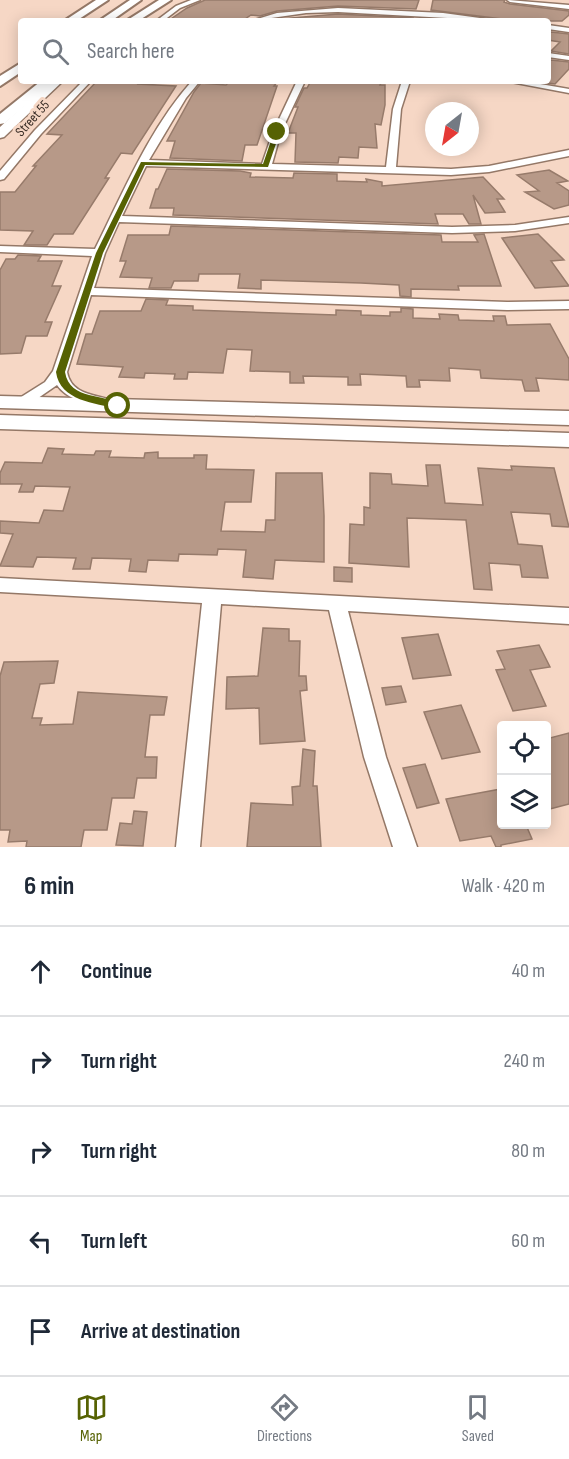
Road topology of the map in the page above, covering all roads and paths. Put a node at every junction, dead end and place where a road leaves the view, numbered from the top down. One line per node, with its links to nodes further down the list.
1 (103, 0): 8 (main road)
2 (118, 0): 9 (main road)
3 (136, 0): 10 (main road)
4 (166, 0): 11 (main road)
5 (197, 0): 12 (street)
6 (510, 0): 7 (street)
7 (569, 7)
8 (74, 18)
9 (89, 18)
10 (109, 18)
11 (136, 18)
12 (163, 18)
13 (260, 18): 14 (street)
14 (477, 18)
15 (551, 27): 16 (street)
16 (569, 30)
17 (551, 55): 18 (street)
18 (569, 58)
19 (18, 63): 21 (main road)
20 (18, 68): 22 (main road)
21 (0, 73)
22 (0, 82)
23 (44, 84): 31 (main road)
24 (54, 84): 32 (street)
25 (84, 84): 37 (street, Street 55)
26 (193, 84): 34 (street)
27 (300, 84): 35 (street)
28 (405, 84): 36 (street)
29 (526, 84): 30 (street)
30 (569, 91)
31 (0, 120)
32 (0, 134)
33 (569, 153): 36 (street)
34 (143, 163): 35 (street); 38 (street)
35 (266, 166): 36 (street)
36 (391, 170)
37 (0, 177)
38 (115, 219): 39 (street); 41 (street)
39 (569, 220)
40 (0, 249): 41 (street)
41 (99, 253): 42 (street)
42 (86, 291): 43 (street); 44 (street)
43 (569, 305)
44 (60, 372): 46 (street); 47 (street)
45 (0, 402): 46 (street)
46 (23, 402): 47 (street)
47 (118, 406): 48 (street)
48 (569, 418)
49 (0, 422): 50 (street)
50 (569, 440)
51 (0, 585): 52 (street)
52 (212, 596): 53 (street); 55 (street)
53 (337, 603): 54 (street); 56 (street)
54 (569, 616)
55 (188, 847)
56 (405, 847)

